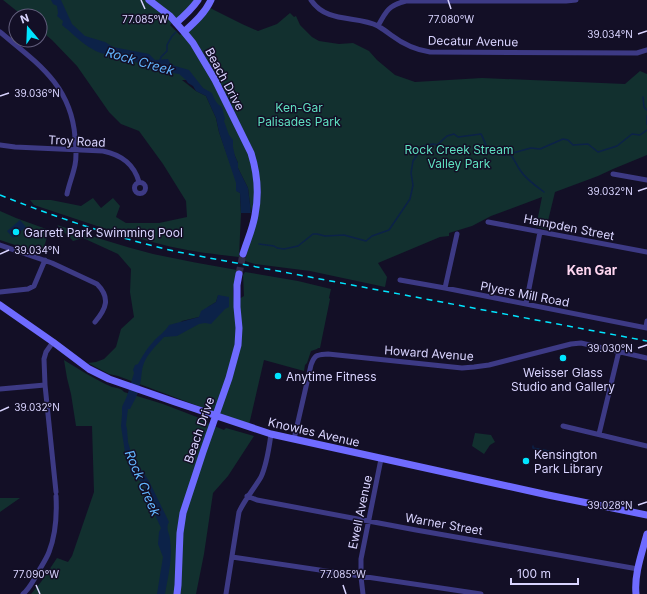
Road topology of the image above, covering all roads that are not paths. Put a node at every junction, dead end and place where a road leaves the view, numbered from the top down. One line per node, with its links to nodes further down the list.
1 (149, 0): 6 (street, Beach Drive)
2 (198, 0): 6 (street)
3 (211, 0): 9 (street)
4 (312, 0): 7 (street, Decatur Avenue)
5 (576, 0): 7 (street)
6 (176, 23): 9 (street, Beach Drive)
7 (378, 26): 10 (street, Decatur Avenue)
8 (0, 32): 12 (street)
9 (184, 32): 22 (street, Beach Drive)
10 (647, 50)
11 (0, 145): 12 (street, Troy Road)
12 (76, 150): 15 (street, Troy Road); 16 (street)
13 (613, 174): 14 (street)
14 (647, 180)
15 (139, 182)
16 (67, 194)
17 (488, 222): 18 (street, Hampden Street)
18 (540, 232): 21 (street, Hampden Street); 28 (street)
19 (457, 234): 26 (street)
20 (0, 245): 23 (street)
21 (647, 252)
22 (243, 254)
23 (45, 260): 27 (street); 31 (street)
24 (239, 274): 38 (street, Beach Drive)
25 (400, 280): 26 (street, Plyers Mill Road)
26 (445, 288): 28 (street, Plyers Mill Road)
27 (0, 292)
28 (526, 304): 32 (street, Plyers Mill Road)
29 (0, 305): 33 (street, Knowles Avenue)
30 (647, 321): 32 (street)
31 (95, 322)
32 (646, 328)
33 (53, 342): 36 (street); 38 (street, Knowles Avenue)
34 (619, 351): 35 (street, Howard Avenue); 41 (street); 42 (street, Howard Avenue)
35 (647, 358)
36 (45, 385): 37 (street); 53 (street)
37 (0, 389)
38 (216, 415): 40 (street, Knowles Avenue); 54 (street, Beach Drive)
39 (563, 426): 41 (street)
40 (271, 434): 42 (street, Knowles Avenue); 45 (street)
41 (599, 434): 43 (street)
42 (294, 439): 44 (street, Knowles Avenue)
43 (647, 446)
44 (381, 459): 46 (street, Knowles Avenue); 47 (street, Ewell Avenue)
45 (247, 496): 47 (street, Warner Street); 49 (street)
46 (647, 514)
47 (369, 520): 50 (street, Warner Street); 51 (street, Ewell Avenue)
48 (647, 534): 50 (street)
49 (232, 557): 51 (street); 55 (street)
50 (638, 569): 59 (street)
51 (361, 577): 52 (street); 56 (street, Ewell Avenue)
52 (434, 588): 57 (street); 58 (street)
53 (23, 594)
54 (177, 594)
55 (226, 594)
56 (362, 594)
57 (433, 594)
58 (481, 594)
59 (636, 594)

